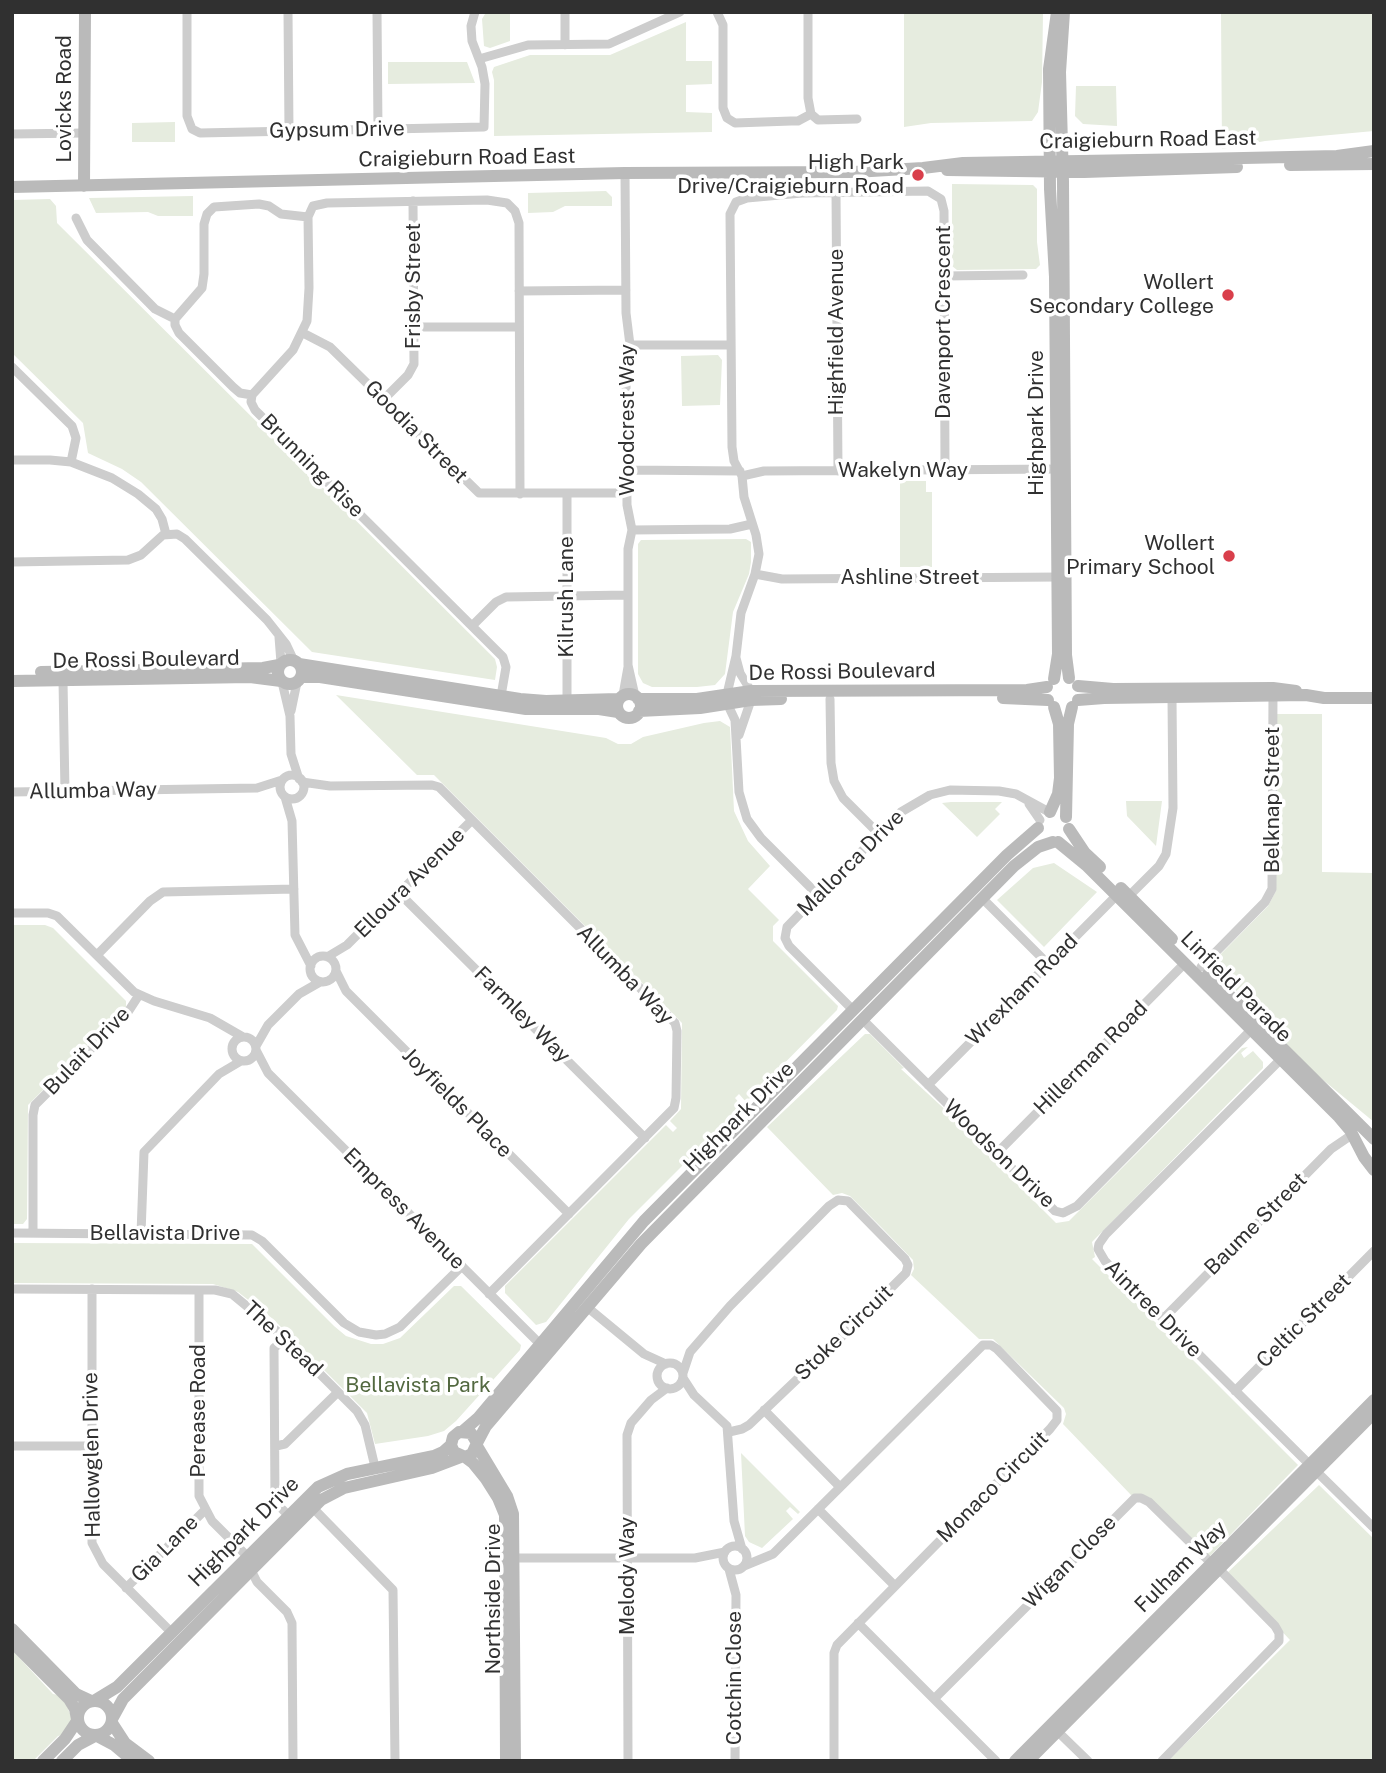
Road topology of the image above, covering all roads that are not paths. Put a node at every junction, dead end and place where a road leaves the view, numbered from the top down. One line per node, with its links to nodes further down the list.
1 (85, 12): 18 (street, Lovicks Road)
2 (187, 12): 17 (street, Gypsum Drive)
3 (288, 12): 17 (street)
4 (377, 12): 16 (street)
5 (475, 12): 13 (street, Gypsum Drive)
6 (565, 12): 12 (street)
7 (680, 12): 12 (street)
8 (717, 12): 14 (street)
9 (807, 12): 14 (street)
10 (1057, 12): 22 (street)
11 (1064, 12): 22 (street)
12 (565, 45): 13 (street)
13 (479, 59): 16 (street, Gypsum Drive)
14 (811, 114): 15 (street)
15 (856, 119)
16 (379, 130): 17 (street, Gypsum Drive)
17 (289, 131)
18 (85, 133): 19 (street); 24 (street, Lovicks Road)
19 (12, 134)
20 (1374, 152): 22 (street, Craigieburn Road East)
21 (1374, 164): 22 (street, Craigieburn Road East)
22 (1056, 166): 23 (street, Craigieburn Road East); 47 (street, Highpark Drive)
23 (625, 173): 24 (street, Craigieburn Road East); 32 (street, Woodcrest Way)
24 (84, 186): 25 (street, Craigieburn Road East)
25 (12, 187)
26 (836, 192): 31 (street, Davenport Crescent); 39 (street, Davenport Crescent); 48 (street, Highfield Avenue)
27 (413, 201): 28 (street); 33 (street); 35 (street, Frisby Street)
28 (308, 217): 34 (street); 37 (street)
29 (76, 218): 34 (street, Brunning Rise)
30 (1023, 275): 31 (street)
31 (944, 276): 46 (street, Davenport Crescent)
32 (626, 290): 33 (street); 38 (street, Woodcrest Way)
33 (519, 291): 36 (street)
34 (175, 319): 41 (street, Brunning Rise)
35 (414, 327): 36 (street); 42 (street, Frisby Street)
36 (519, 327): 51 (street)
37 (303, 333): 41 (street); 42 (street, Goodia Street)
38 (631, 345): 39 (street); 45 (street, Woodcrest Way)
39 (730, 345): 49 (street, Davenport Crescent)
40 (12, 367): 44 (street)
41 (252, 396): 61 (street, Brunning Rise)
42 (383, 400): 51 (street, Goodia Street)
43 (12, 460): 44 (street)
44 (71, 462): 55 (street)
45 (627, 470): 49 (street, Wakelyn Way); 50 (street, Woodcrest Way)
46 (945, 470): 47 (street, Wakelyn Way); 48 (street, Wakelyn Way)
47 (1061, 470): 58 (street, Highpark Drive)
48 (838, 471): 49 (street, Wakelyn Way)
49 (741, 473): 53 (street, Davenport Crescent)
50 (627, 493): 52 (street, Goodia Street); 54 (street, Woodcrest Way)
51 (520, 494): 52 (street, Goodia Street)
52 (566, 494): 60 (street, Kilrush Lane)
53 (752, 524): 54 (street); 57 (street, Davenport Crescent)
54 (632, 530): 59 (street, Woodcrest Way)
55 (166, 534): 56 (street); 62 (street)
56 (12, 562)
57 (755, 574): 58 (street, Ashline Street); 63 (street, Davenport Crescent)
58 (1061, 577): 70 (street, Highpark Drive); 72 (street, Highpark Drive)
59 (628, 595): 60 (street); 80 (street, Woodcrest Way)
60 (567, 596): 61 (street); 79 (street, Kilrush Lane)
61 (472, 626): 74 (street, Brunning Rise)
62 (278, 635): 64 (street); 65 (street)
63 (736, 656): 73 (street); 77 (street, Davenport Crescent)
64 (280, 664): 65 (street); 66 (street, De Rossi Boulevard); 69 (street)
65 (298, 671): 69 (street); 74 (street, De Rossi Boulevard); 80 (street, De Rossi Boulevard); 82 (street)
66 (12, 673)
67 (12, 681): 68 (street, De Rossi Boulevard)
68 (63, 681): 69 (street, De Rossi Boulevard); 90 (street)
69 (281, 681): 82 (street)
70 (1073, 682): 71 (street); 72 (street); 81 (street, Highpark Drive)
71 (1273, 692): 75 (street); 76 (street); 111 (street, Belknap Street)
72 (1051, 693): 73 (street, De Rossi Boulevard); 78 (street, De Rossi Boulevard); 81 (street); 93 (street, Highpark Drive)
73 (751, 695): 77 (street, De Rossi Boulevard); 78 (street, De Rossi Boulevard); 83 (street)
74 (501, 696): 79 (street, De Rossi Boulevard)
75 (1172, 698): 81 (street); 102 (street, Wrexham Road)
76 (1374, 698)
77 (727, 699): 80 (street, De Rossi Boulevard); 83 (street)
78 (830, 699): 97 (street)
79 (568, 701): 80 (street, De Rossi Boulevard)
80 (629, 702)
81 (1075, 704): 96 (street)
82 (290, 716): 84 (street)
83 (738, 740): 101 (street)
84 (291, 754): 85 (street); 86 (street)
85 (284, 779): 86 (street); 88 (street, Allumba Way); 92 (street)
86 (301, 780): 87 (street, Allumba Way); 91 (street)
87 (330, 786): 91 (street, Allumba Way); 94 (street, Allumba Way)
88 (257, 788): 90 (street, Allumba Way); 92 (street, Allumba Way)
89 (12, 792): 90 (street, Allumba Way)
90 (65, 792)
91 (301, 795): 92 (street); 95 (street)
92 (283, 796): 95 (street)
93 (1045, 818): 96 (street); 97 (street, Mallorca Drive); 98 (street); 118 (street, Highpark Drive)
94 (472, 820): 100 (street, Elloura Avenue); 131 (street, Allumba Way)
95 (292, 821): 99 (street)
96 (1067, 823): 98 (street); 102 (street, Linfield Parade)
97 (879, 834): 101 (street, Mallorca Drive)
98 (1056, 842): 102 (street, Linfield Parade); 103 (street, Highpark Drive)
99 (294, 889): 105 (street); 107 (street)
100 (399, 893): 106 (street, Elloura Avenue); 131 (street, Farmley Way)
101 (818, 895): 118 (street, Mallorca Drive)
102 (1123, 895): 109 (street, Linfield Parade); 110 (street, Wrexham Road); 111 (street, Linfield Parade)
103 (982, 898): 110 (street); 118 (street, Highpark Drive)
104 (12, 913): 107 (street)
105 (300, 945): 108 (street); 112 (street)
106 (347, 946): 108 (street, Elloura Avenue); 113 (street, Elloura Avenue)
107 (97, 955): 117 (street)
108 (325, 957): 112 (street); 113 (street)
109 (1185, 963): 121 (street, Linfield Parade); 133 (street, Hillerman Road)
110 (1048, 964): 129 (street, Wrexham Road)
111 (1201, 967): 121 (street, Linfield Parade)
112 (311, 968): 114 (street); 116 (street)
113 (336, 969): 114 (street); 115 (street, Joyfields Place)
114 (322, 982): 115 (street, Joyfields Place); 116 (street)
115 (346, 991): 135 (street, Joyfields Place)
116 (299, 994): 120 (street)
117 (139, 995): 119 (street); 137 (street, Bulait Drive)
118 (857, 1014): 129 (street, Woodson Drive); 145 (street, Highpark Drive)
119 (218, 1023): 122 (street); 123 (street)
120 (268, 1025): 122 (street); 124 (street)
121 (1255, 1027): 125 (street, Linfield Parade); 132 (street, Linfield Parade); 133 (street, Woodson Drive)
122 (245, 1037): 123 (street); 124 (street)
123 (231, 1048): 126 (street); 128 (street)
124 (256, 1048): 126 (street); 127 (street, Empress Avenue)
125 (1281, 1059): 130 (street, Linfield Parade); 146 (street, Aintree Drive)
126 (243, 1061): 127 (street, Empress Avenue); 128 (street)
127 (268, 1073): 140 (street, Empress Avenue)
128 (219, 1074): 138 (street)
129 (928, 1085): 133 (street, Woodson Drive)
130 (1353, 1134): 134 (street, Linfield Parade); 146 (street, Baume Street)
131 (645, 1138): 135 (street, Allumba Way)
132 (1374, 1139)
133 (997, 1153)
134 (1374, 1170)
135 (569, 1214): 144 (street, Allumba Way)
136 (12, 1233): 137 (street, Bellavista Drive)
137 (33, 1233): 138 (street, Bellavista Drive)
138 (141, 1234): 140 (street, Bellavista Drive)
139 (1374, 1251): 155 (street, Celtic Street)
140 (462, 1266): 144 (street, Empress Avenue)
141 (12, 1289): 142 (street, The Stead)
142 (92, 1289): 143 (street, The Stead); 167 (street, Hallowglen Drive)
143 (199, 1290): 147 (street, The Stead); 175 (street, Perease Road)
144 (489, 1294): 148 (street, Empress Avenue)
145 (582, 1303): 148 (street, Highpark Drive); 150 (street)
146 (1163, 1319): 155 (street, Aintree Drive)
147 (285, 1339): 156 (street, The Stead); 168 (street)
148 (545, 1348): 162 (street, Highpark Drive); 165 (street, Highpark Drive)
149 (690, 1352): 151 (street, Stoke Circuit); 152 (street, Stoke Circuit); 160 (street, Stoke Circuit)
150 (644, 1354): 151 (street); 153 (street)
151 (668, 1364): 152 (street); 153 (street)
152 (683, 1375): 154 (street); 157 (street)
153 (657, 1377): 154 (street); 158 (street, Melody Way)
154 (670, 1388): 157 (street); 158 (street, Melody Way)
155 (1235, 1391): 171 (street, Aintree Drive)
156 (338, 1392): 168 (street); 170 (street, The Stead)
157 (694, 1395): 163 (street)
158 (651, 1400): 184 (street, Melody Way)
159 (1374, 1400): 171 (street, Fulham Way)
160 (764, 1410): 163 (street, Stoke Circuit); 172 (street)
161 (1374, 1413): 171 (street, Fulham Way)
162 (463, 1431): 164 (street); 165 (street)
163 (729, 1432): 177 (street)
164 (451, 1445): 169 (street); 170 (street, Highpark Drive)
165 (477, 1445): 169 (street); 183 (street, Northside Drive)
166 (12, 1446): 167 (street)
167 (91, 1446): 191 (street, Hallowglen Drive)
168 (276, 1446): 176 (street)
169 (463, 1457): 173 (street, Highpark Drive); 183 (street, Northside Drive)
170 (375, 1467): 176 (street, Highpark Drive)
171 (1313, 1468): 178 (street, Aintree Drive); 186 (street, Fulham Way)
172 (840, 1487): 174 (street, Monaco Circuit); 190 (street, Monaco Circuit)
173 (313, 1508): 189 (street, Highpark Drive); 207 (street)
174 (818, 1509): 182 (street, Monaco Circuit); 190 (street)
175 (205, 1510): 181 (street, Perease Road); 191 (street, Gia Lane)
176 (288, 1515): 181 (street, Highpark Drive)
177 (734, 1521): 179 (street); 180 (street)
178 (1374, 1528)
179 (743, 1550): 180 (street); 182 (street); 188 (street)
180 (726, 1551): 185 (street); 187 (street)
181 (247, 1556): 194 (street, Highpark Drive)
182 (766, 1557): 188 (street, Monaco Circuit)
183 (509, 1558): 184 (street); 208 (street, Northside Drive); 209 (street, Northside Drive)
184 (628, 1558): 185 (street); 210 (street, Melody Way)
185 (695, 1558): 187 (street)
186 (1215, 1566): 196 (street, Wigan Close); 200 (street, Fulham Way); 217 (street)
187 (727, 1567): 188 (street); 192 (street, Cotchin Close)
188 (743, 1567): 192 (street, Cotchin Close)
189 (251, 1570): 199 (street, Highpark Drive); 206 (street)
190 (895, 1586): 193 (street, Monaco Circuit)
191 (126, 1588): 194 (street, Hallowglen Drive)
192 (736, 1595): 211 (street, Cotchin Close)
193 (858, 1623): 196 (street); 212 (street, Monaco Circuit)
194 (171, 1632): 197 (street, Highpark Drive)
195 (13, 1634): 197 (street); 198 (street)
196 (934, 1699): 213 (street)
197 (92, 1701): 198 (street); 199 (street)
198 (77, 1720): 201 (street); 202 (street)
199 (112, 1721): 201 (street); 205 (street)
200 (1054, 1728): 214 (street, Fulham Way); 215 (street, Fulham Way); 216 (street)
201 (96, 1736): 203 (street); 204 (street)
202 (43, 1761)
203 (62, 1761)
204 (133, 1761)
205 (149, 1761)
206 (293, 1761)
207 (395, 1761)
208 (506, 1761)
209 (514, 1761)
210 (628, 1761)
211 (735, 1761)
212 (834, 1761)
213 (996, 1761)
214 (1015, 1761)
215 (1028, 1761)
216 (1088, 1761)
217 (1162, 1761)

